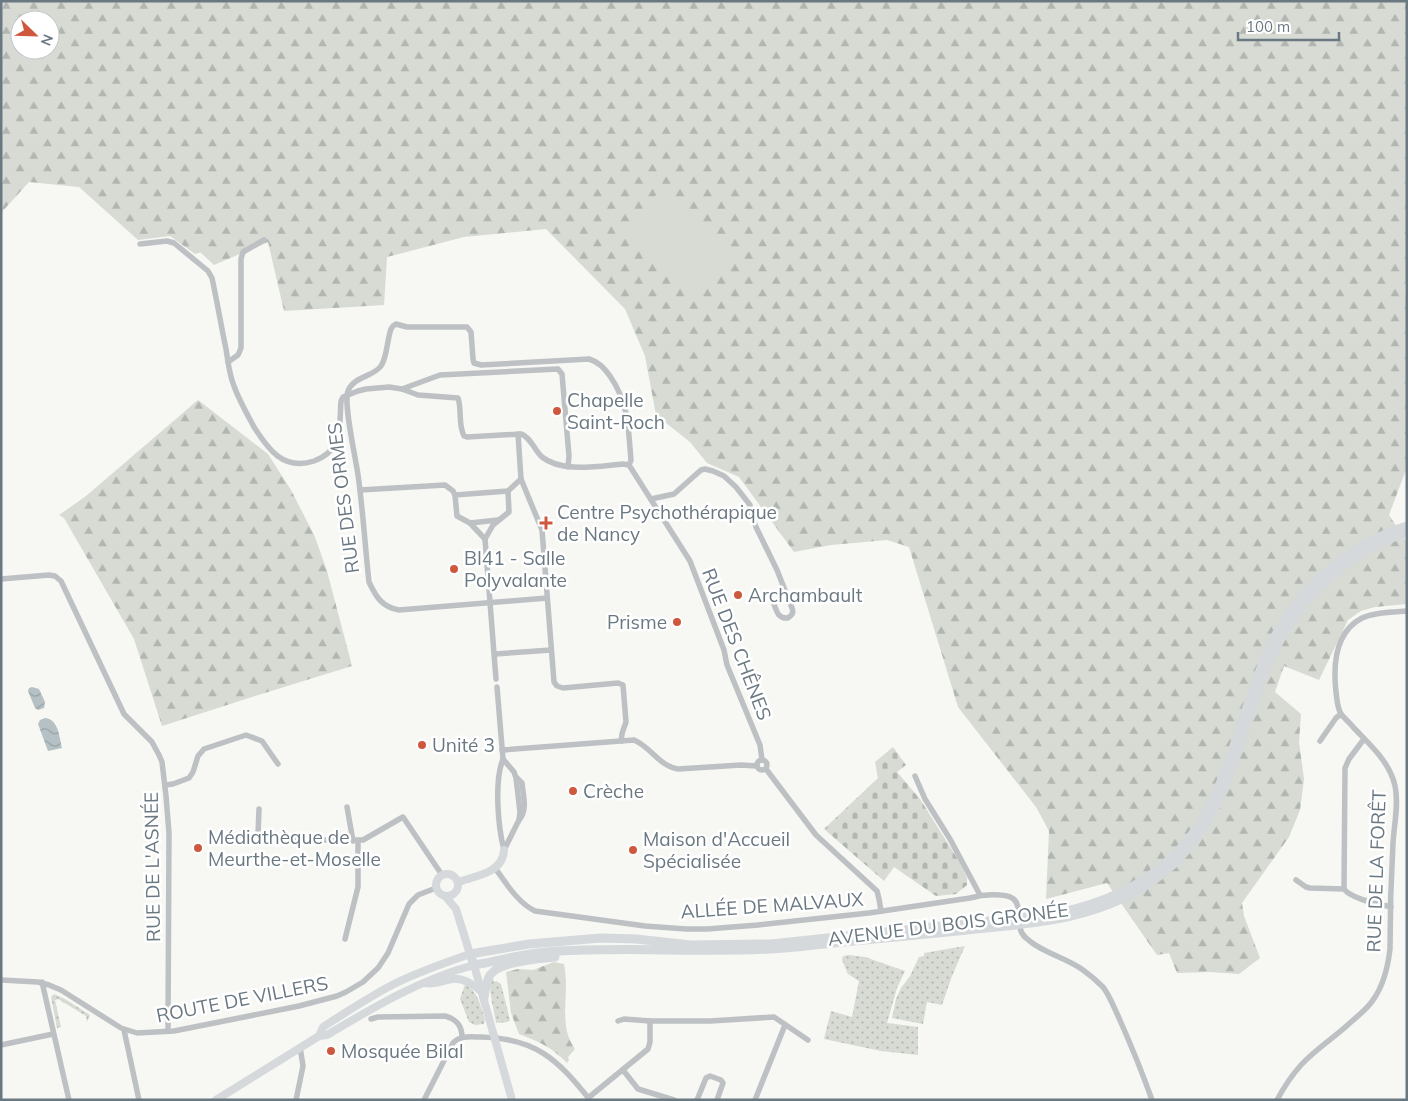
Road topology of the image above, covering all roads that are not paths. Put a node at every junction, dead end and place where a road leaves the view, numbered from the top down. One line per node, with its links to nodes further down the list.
1 (264, 240): 3 (street)
2 (140, 244): 3 (street)
3 (228, 362): 5 (street)
4 (402, 389): 5 (street); 6 (street); 8 (street)
5 (348, 396): 7 (street); 10 (street, RUE DES ORMES)
6 (518, 434): 8 (street); 9 (street)
7 (628, 465): 8 (street); 13 (street, RUE DES CHÊNES)
8 (568, 467)
9 (521, 479): 11 (street); 20 (street)
10 (360, 490): 12 (street); 22 (street, RUE DES ORMES)
11 (508, 491): 12 (street); 14 (street)
12 (455, 495): 15 (street)
13 (651, 499): 21 (street); 34 (street, RUE DES CHÊNES)
14 (498, 520): 15 (street); 18 (street)
15 (470, 523): 18 (street)
16 (1407, 526): 56 (main road, AVENUE DU BOIS GRONÉE)
17 (1407, 532): 56 (main road, AVENUE DU BOIS GRONÉE)
18 (485, 539): 22 (street)
19 (1, 579): 39 (street, RUE DE L'ASNÉE)
20 (547, 598): 22 (street, RUE DES ORMES); 24 (street)
21 (773, 601)
22 (490, 603): 25 (street)
23 (1407, 611): 28 (street)
24 (551, 650): 25 (street); 30 (street)
25 (495, 654): 26 (street)
26 (496, 679)
27 (497, 687): 32 (street)
28 (1341, 714): 29 (street, RUE DE LA FORÊT); 31 (street)
29 (1364, 738): 49 (street); 53 (street, RUE DE LA FORÊT)
30 (622, 741): 32 (street); 36 (street)
31 (1320, 741)
32 (502, 750): 33 (street)
33 (503, 758): 43 (street); 43 (street)
34 (762, 760): 36 (street); 37 (street)
35 (278, 764): 39 (street)
36 (757, 766): 37 (street)
37 (766, 769): 55 (street)
38 (915, 776): 51 (street)
39 (165, 785): 71 (street, RUE DE L'ASNÉE)
40 (347, 807): 42 (street)
41 (259, 809): 42 (street)
42 (355, 841): 45 (street); 58 (street)
43 (504, 850): 44 (main road)
44 (495, 868): 47 (main road); 55 (street, ALLÉE DE MALVAUX)
45 (442, 875): 47 (main road); 48 (main road)
46 (1296, 880): 49 (street)
47 (458, 882): 50 (main road)
48 (436, 888): 52 (main road); 71 (street, ROUTE DE VILLERS)
49 (1344, 889): 53 (street)
50 (456, 892): 52 (main road); 54 (main road)
51 (980, 895): 55 (street, ALLÉE DE MALVAUX); 91 (street, ALLÉE DE MALVAUX)
52 (445, 896): 54 (main road)
53 (1391, 907): 92 (street, RUE DE LA FORÊT)
54 (456, 909): 60 (main road)
55 (881, 911)
56 (1029, 920): 57 (main road, AVENUE DU BOIS GRONÉE)
57 (1011, 922): 59 (main road, AVENUE DU BOIS GRONÉE); 60 (main road, AVENUE DU BOIS GRONÉE)
58 (345, 939)
59 (598, 950): 61 (main road, AVENUE DU BOIS GRONÉE); 65 (main road)
60 (470, 954): 61 (main road); 73 (main road)
61 (474, 965): 64 (main road); 65 (main road)
62 (1, 980): 63 (street)
63 (42, 982): 70 (street, ROUTE DE VILLERS); 72 (street)
64 (422, 982): 65 (main road); 73 (main road)
65 (483, 995): 75 (main road)
66 (371, 1019): 74 (street)
67 (618, 1021): 68 (street)
68 (650, 1021): 69 (street); 79 (street)
69 (785, 1025): 76 (street); 90 (street)
70 (124, 1030): 71 (street, ROUTE DE VILLERS); 82 (street)
71 (168, 1031)
72 (53, 1034): 77 (street); 81 (street)
73 (319, 1036): 78 (main road)
74 (462, 1037): 75 (street); 85 (street)
75 (494, 1038): 80 (street); 86 (main road)
76 (808, 1040)
77 (1, 1045)
78 (300, 1047): 83 (main road); 84 (street)
79 (623, 1070): 80 (street); 87 (street)
80 (589, 1099)
81 (69, 1100)
82 (139, 1100)
83 (216, 1100)
84 (296, 1100)
85 (424, 1100)
86 (512, 1100)
87 (674, 1100)
88 (697, 1100): 89 (street)
89 (717, 1100)
90 (755, 1100)
91 (1152, 1100)
92 (1277, 1100)

